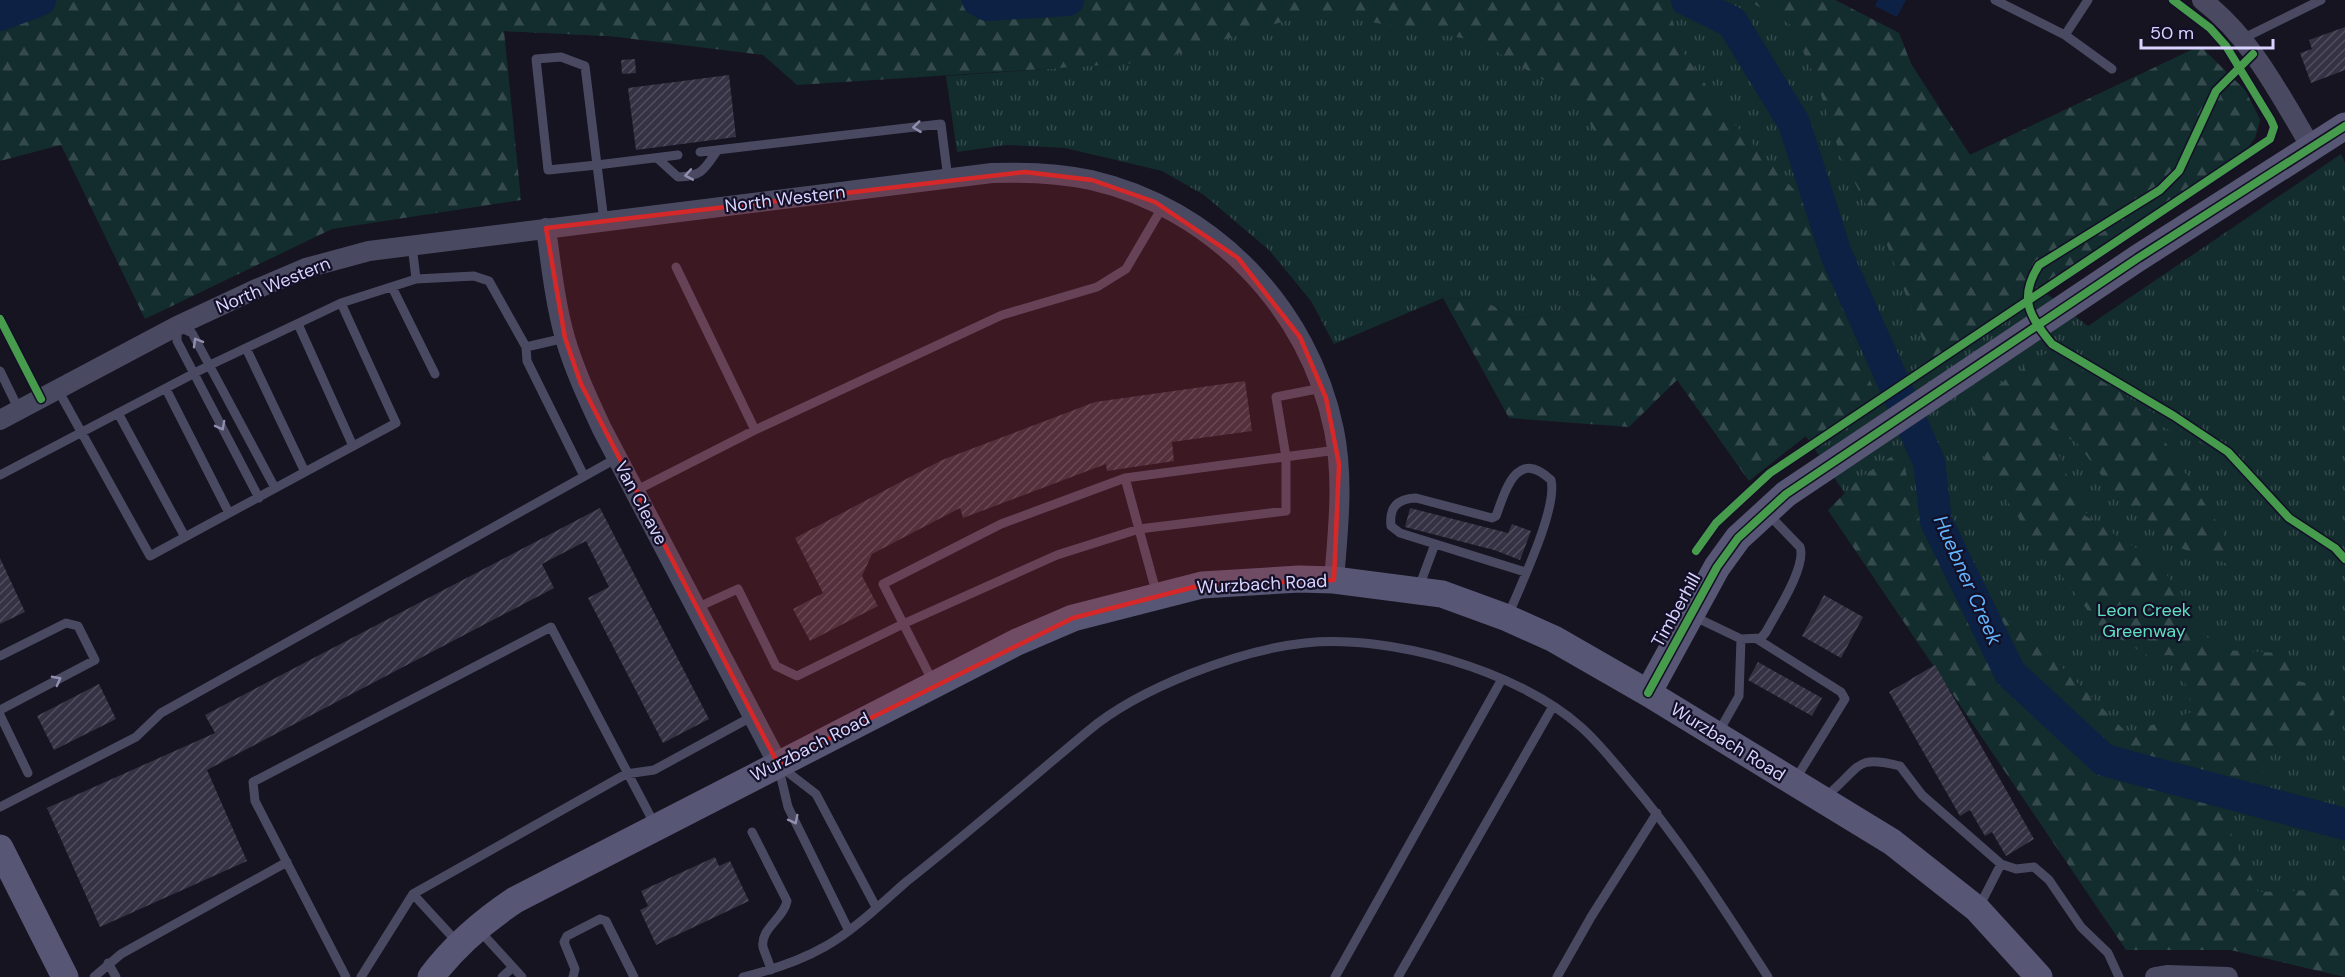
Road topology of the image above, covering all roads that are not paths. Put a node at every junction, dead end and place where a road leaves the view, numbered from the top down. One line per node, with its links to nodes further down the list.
1 (1995, 0): 5 (lane)
2 (2088, 0): 5 (lane)
3 (2204, 0): 6 (street)
4 (2321, 0): 6 (lane)
5 (2065, 35): 7 (lane)
6 (2241, 39): 9 (street)
7 (2112, 69)
8 (2345, 126): 9 (main road, Timberhill)
9 (2311, 147): 52 (main road, Timberhill)
10 (717, 151): 11 (lane); 13 (lane, one-way to 13); 15 (lane, one-way to 10)
11 (700, 152)
12 (678, 155): 13 (lane)
13 (657, 158): 14 (lane)
14 (597, 165): 14 (lane); 17 (lane)
15 (948, 179): 16 (street, North Western); 17 (street, North Western)
16 (1163, 206): 34 (street, North Western); 39 (lane)
17 (604, 220): 18 (street, North Western)
18 (546, 228): 19 (street, North Western); 26 (street, Van Cleave)
19 (412, 245): 21 (lane); 25 (street, North Western)
20 (676, 267): 39 (lane)
21 (416, 279): 22 (lane); 28 (lane)
22 (392, 287): 23 (lane); 31 (lane)
23 (341, 303): 24 (lane); 41 (lane)
24 (298, 324): 27 (lane); 41 (lane)
25 (177, 326): 29 (lane, one-way to 25); 32 (lane); 35 (street, North Western)
26 (566, 338): 28 (lane); 44 (street, Van Cleave)
27 (246, 348): 29 (lane); 45 (lane)
28 (526, 348): 47 (lane)
29 (210, 365): 32 (lane); 49 (lane)
30 (0, 371): 36 (lane)
31 (435, 374)
32 (194, 375): 33 (lane); 51 (lane, one-way to 51)
33 (166, 388): 37 (lane); 53 (lane)
34 (1322, 388): 42 (street, North Western); 43 (lane)
35 (58, 390): 36 (street, North Western); 40 (lane)
36 (19, 410): 38 (street, North Western)
37 (118, 413): 40 (lane); 55 (lane)
38 (0, 420)
39 (755, 430): 50 (lane)
40 (83, 431): 46 (lane); 55 (lane)
41 (353, 446): 45 (lane)
42 (1337, 450): 43 (lane); 58 (street, North Western)
43 (1286, 457): 48 (lane); 54 (lane)
44 (617, 458): 47 (lane); 50 (street, Van Cleave)
45 (305, 472): 49 (lane)
46 (0, 475)
47 (584, 476): 80 (lane)
48 (1125, 478): 54 (lane); 64 (lane)
49 (275, 488): 51 (lane)
50 (635, 491): 61 (street, Van Cleave)
51 (259, 498): 53 (lane)
52 (1766, 511): 62 (main road, Timberhill); 66 (lane)
53 (229, 513): 55 (lane)
54 (1139, 529): 60 (lane); 64 (lane)
55 (184, 537)
56 (1435, 544): 57 (lane); 57 (lane); 59 (lane)
57 (1526, 572): 63 (lane)
58 (1334, 580): 59 (main road, Wurzbach Road); 60 (main road, Wurzbach Road)
59 (1418, 590): 63 (main road, Wurzbach Road)
60 (1157, 595): 69 (main road, Wurzbach Road)
61 (696, 608): 64 (lane); 73 (street, Van Cleave)
62 (1690, 615): 65 (lane); 70 (main road, Timberhill)
63 (1507, 618): 70 (main road, Wurzbach Road)
64 (903, 624): 69 (lane)
65 (1742, 639): 66 (lane); 74 (lane)
66 (1757, 639): 78 (lane)
67 (0, 656): 71 (lane, one-way to 67)
68 (1502, 680): 72 (lane); 88 (lane); 106 (lane)
69 (934, 684): 75 (main road, Wurzbach Road)
70 (1648, 693): 74 (main road, Wurzbach Road)
71 (1, 707): 76 (lane)
72 (1552, 708): 81 (lane); 107 (lane)
73 (753, 716): 75 (street, Van Cleave); 77 (lane)
74 (1717, 735): 78 (main road, Wurzbach Road)
75 (778, 764): 82 (main road, Wurzbach Road); 88 (lane); 90 (lane, one-way to 90)
76 (28, 772)
77 (626, 774): 82 (lane); 85 (lane); 87 (lane)
78 (1794, 782): 89 (main road, Wurzbach Road)
79 (1830, 793): 86 (lane)
80 (0, 807)
81 (1657, 813): 108 (lane); 109 (lane)
82 (656, 827): 91 (main road, Wurzbach Road)
83 (752, 832): 94 (lane)
84 (0, 848): 95 (main road)
85 (287, 862): 92 (lane); 98 (lane)
86 (2001, 864): 89 (lane); 111 (lane)
87 (413, 894): 91 (lane); 99 (lane)
88 (876, 907): 90 (lane)
89 (1977, 909): 110 (main road, Wurzbach Road)
90 (848, 928): 94 (lane)
91 (468, 935): 93 (lane); 100 (main road, Wurzbach Road)
92 (108, 963): 96 (lane); 97 (lane)
93 (513, 967): 101 (lane); 102 (lane)
94 (771, 970): 105 (lane)
95 (64, 977)
96 (94, 977)
97 (116, 977)
98 (346, 977)
99 (361, 977)
100 (431, 977)
101 (502, 977)
102 (522, 977)
103 (573, 977): 104 (lane)
104 (634, 977)
105 (742, 977)
106 (1335, 977)
107 (1398, 977)
108 (1557, 977)
109 (1768, 977)
110 (2039, 977)
111 (2119, 977)
112 (2155, 977): 113 (street)
113 (2228, 977)

